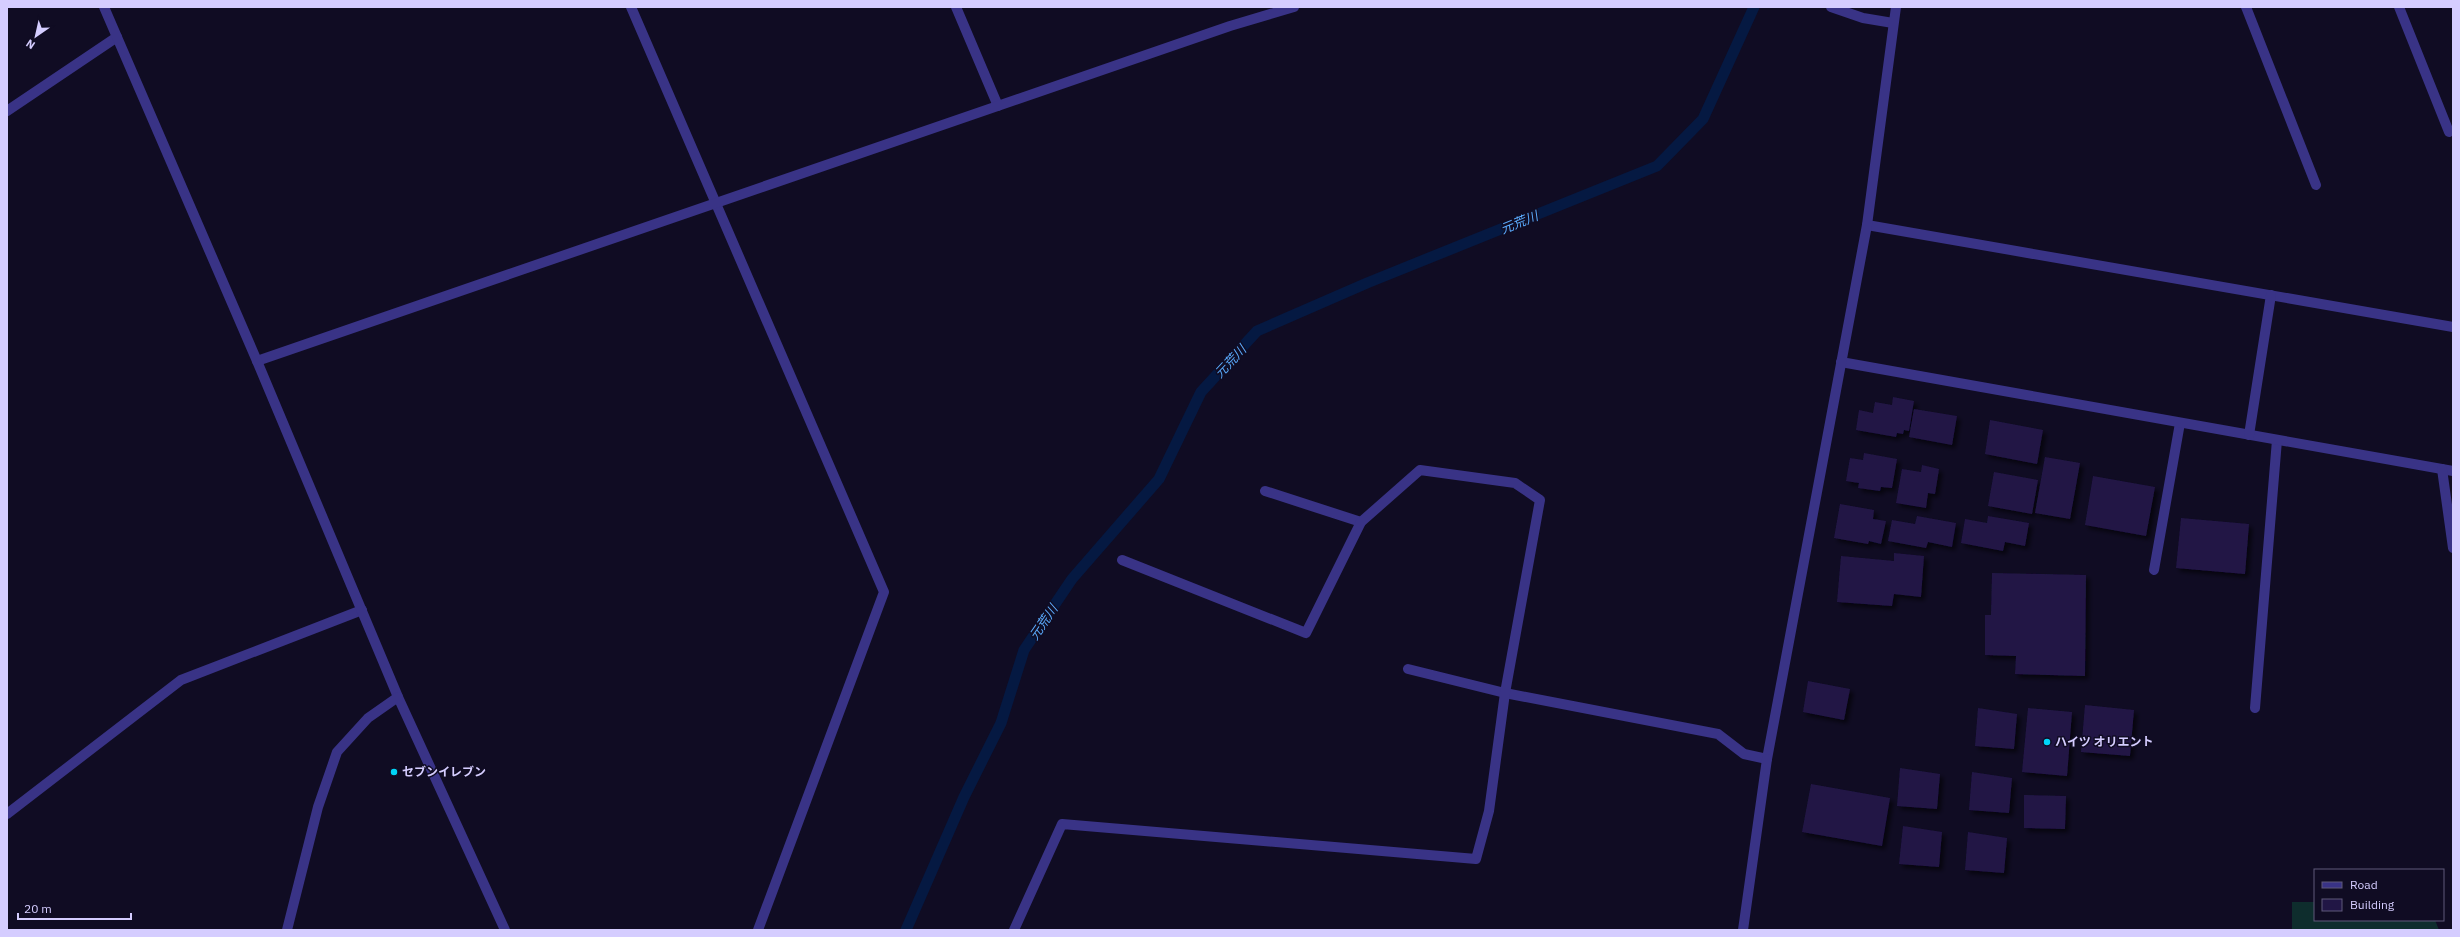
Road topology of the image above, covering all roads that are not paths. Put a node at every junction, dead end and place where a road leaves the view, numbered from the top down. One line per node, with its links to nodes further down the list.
1 (104, 7): 10 (street)
2 (631, 7): 15 (street)
3 (956, 7): 11 (street)
4 (1294, 7): 11 (street)
5 (1831, 7): 9 (street)
6 (1896, 7): 9 (street)
7 (2246, 7): 14 (street)
8 (2399, 7): 13 (street)
9 (1893, 23): 16 (street)
10 (117, 37): 12 (street); 19 (street)
11 (998, 106): 15 (street)
12 (7, 112)
13 (2449, 132)
14 (2316, 185)
15 (717, 203): 19 (street); 40 (street)
16 (1867, 225): 17 (street); 20 (street)
17 (2271, 295): 18 (street); 22 (street)
18 (2453, 327)
19 (257, 361): 31 (street)
20 (1841, 362): 21 (street); 36 (street)
21 (2180, 423): 22 (street); 30 (street)
22 (2249, 435): 23 (street)
23 (2277, 440): 24 (street); 35 (street)
24 (2442, 469): 25 (street); 28 (street)
25 (2453, 471)
26 (1265, 491): 27 (street)
27 (1360, 522): 29 (street); 33 (street)
28 (2453, 548)
29 (1122, 560)
30 (2154, 570)
31 (362, 610): 34 (street); 37 (street)
32 (1408, 669): 33 (street)
33 (1505, 692): 36 (street); 41 (street)
34 (398, 697): 38 (street); 39 (street)
35 (2255, 708)
36 (1767, 759): 42 (street)
37 (7, 814)
38 (287, 930)
39 (505, 930)
40 (758, 930)
41 (1014, 930)
42 (1743, 930)

